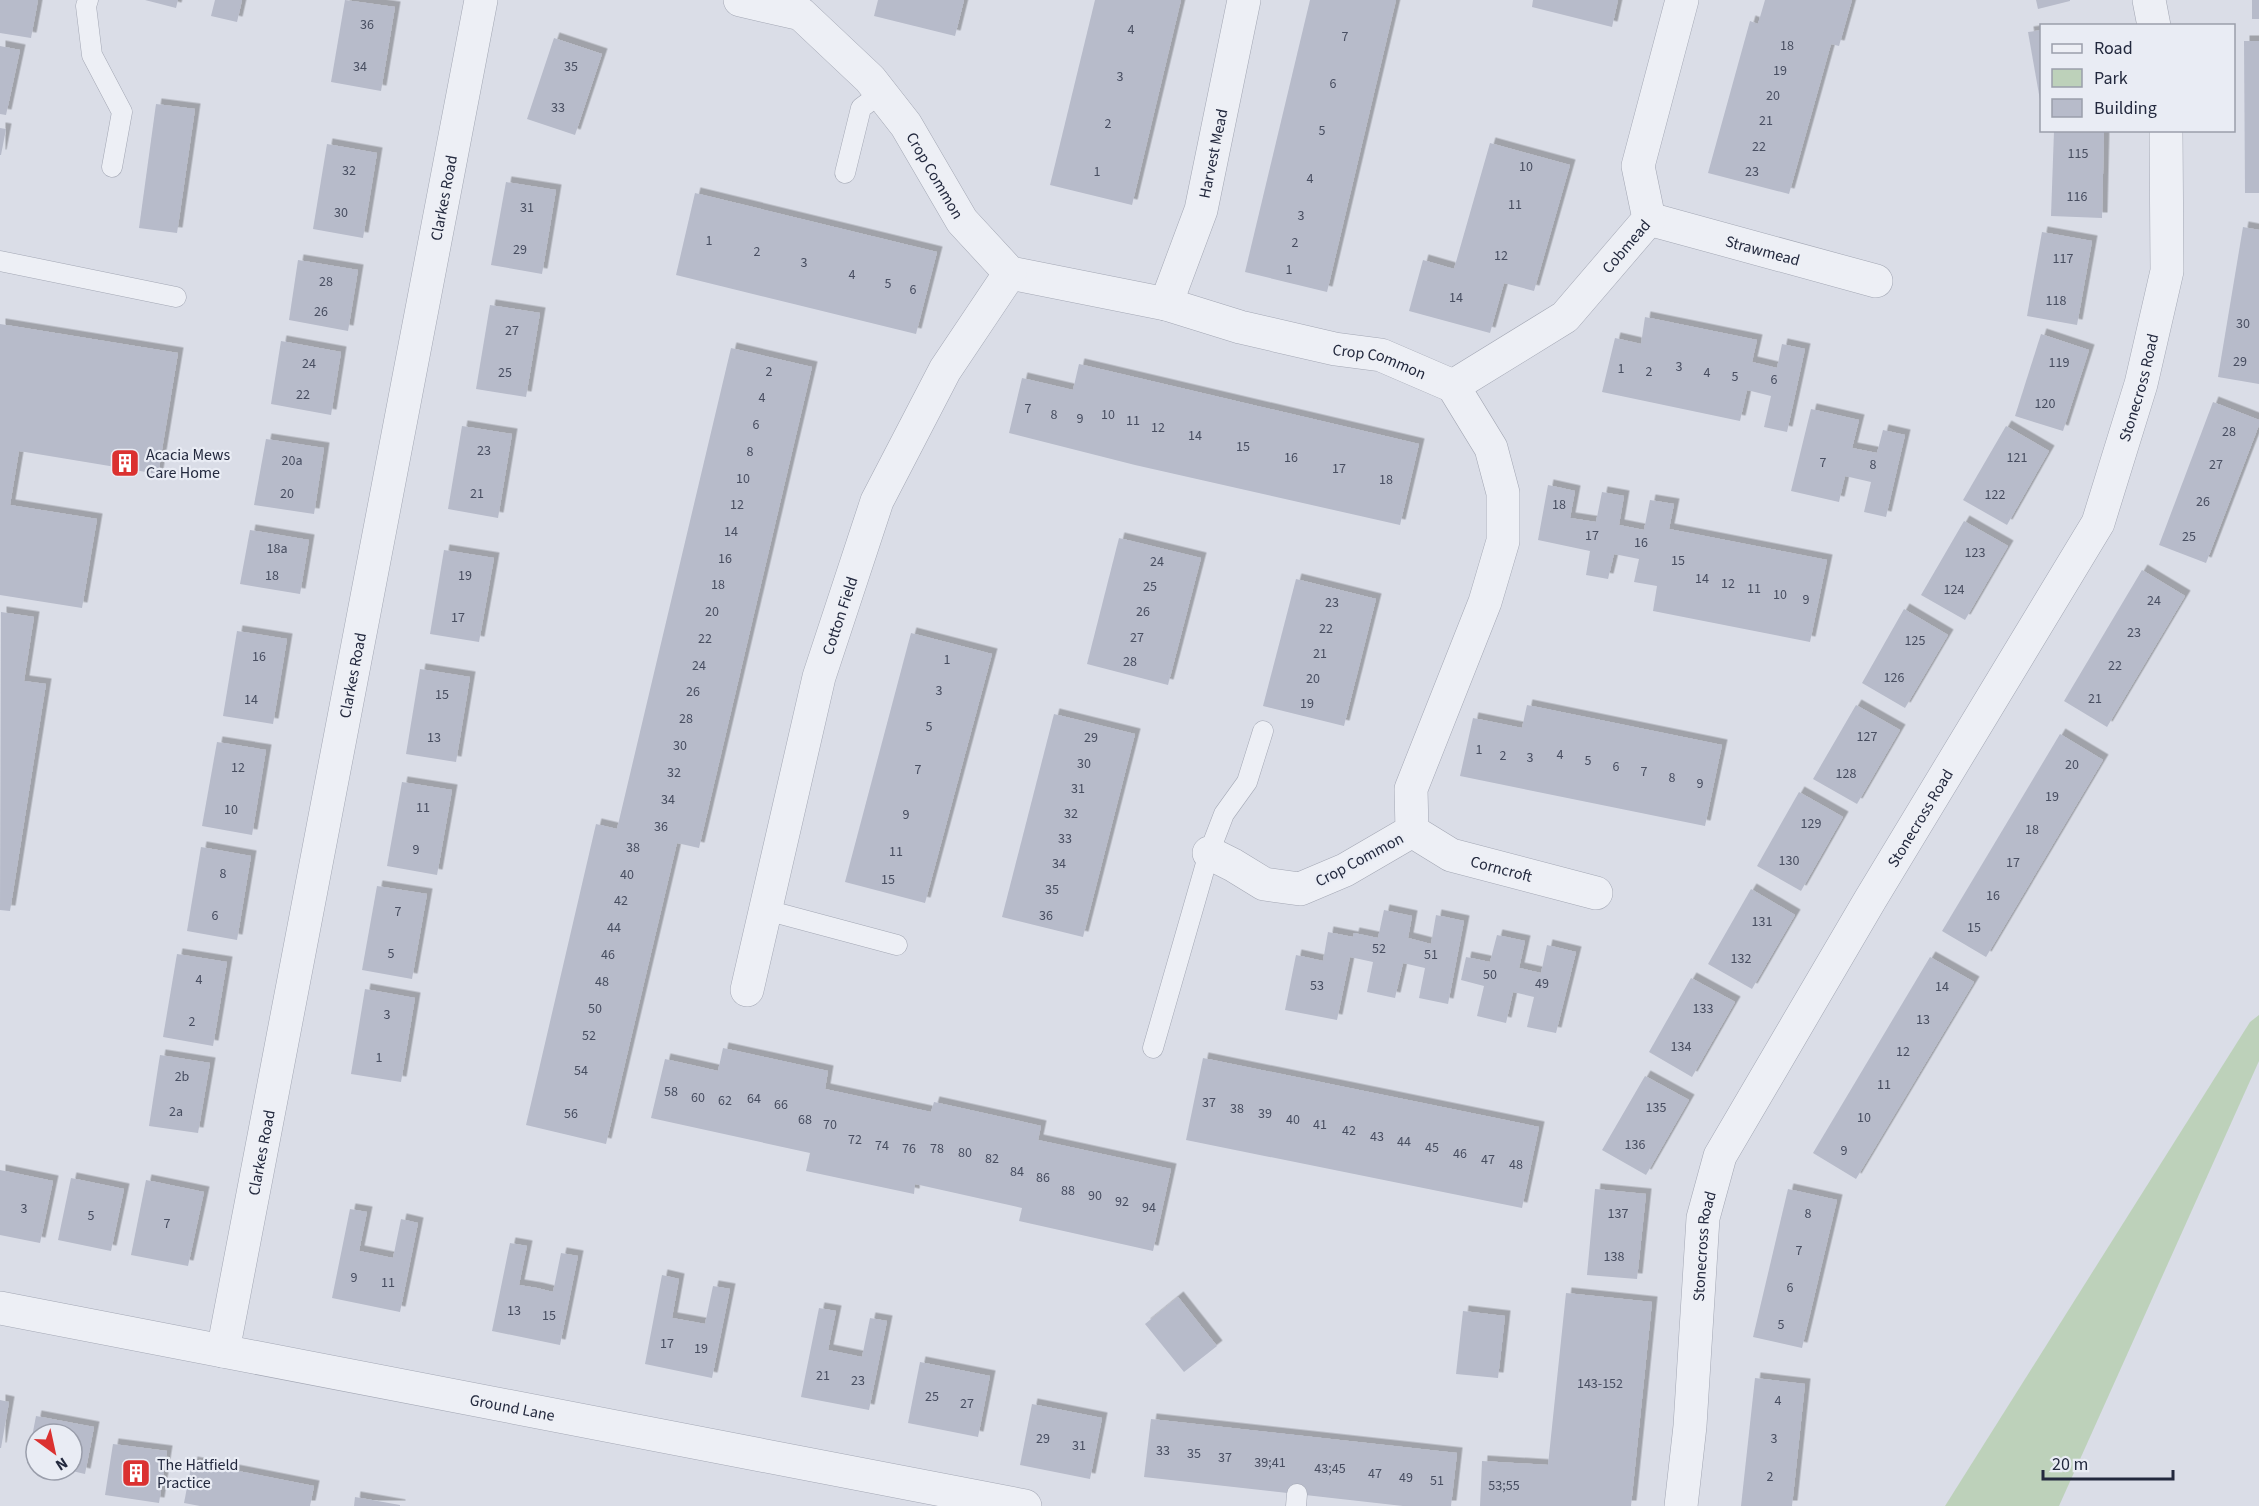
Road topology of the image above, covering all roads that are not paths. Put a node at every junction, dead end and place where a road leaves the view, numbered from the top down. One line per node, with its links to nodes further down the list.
1 (88, 0): 11 (lane)
2 (481, 0): 29 (street, Clarkes Road)
3 (740, 0): 7 (street, Crop Common)
4 (1244, 0): 18 (street, Harvest Mead)
5 (1682, 0): 13 (street, Cobmead)
6 (2149, 0): 8 (street)
7 (803, 7): 9 (street, Crop Common)
8 (2154, 24)
9 (881, 93): 12 (lane); 15 (street, Crop Common)
10 (2166, 132): 31 (street, Stonecross Road)
11 (112, 167)
12 (845, 173)
13 (1649, 219): 16 (street, Strawmead); 19 (street, Cobmead)
14 (0, 261): 17 (lane)
15 (1010, 273): 18 (street, Crop Common); 24 (street, Cotton Field)
16 (1876, 281)
17 (176, 297)
18 (1166, 304): 19 (street, Crop Common)
19 (1453, 386): 21 (street, Crop Common)
20 (1263, 731): 22 (lane)
21 (1412, 831): 22 (street, Crop Common); 23 (street, Corncroft)
22 (1209, 853): 27 (lane)
23 (1596, 892)
24 (766, 910): 25 (lane); 26 (street, Cotton Field)
25 (897, 945)
26 (747, 990)
27 (1154, 1048)
28 (0, 1308): 29 (street, Ground Lane)
29 (223, 1350): 30 (street, Ground Lane)
30 (1025, 1506)
31 (1681, 1506)

